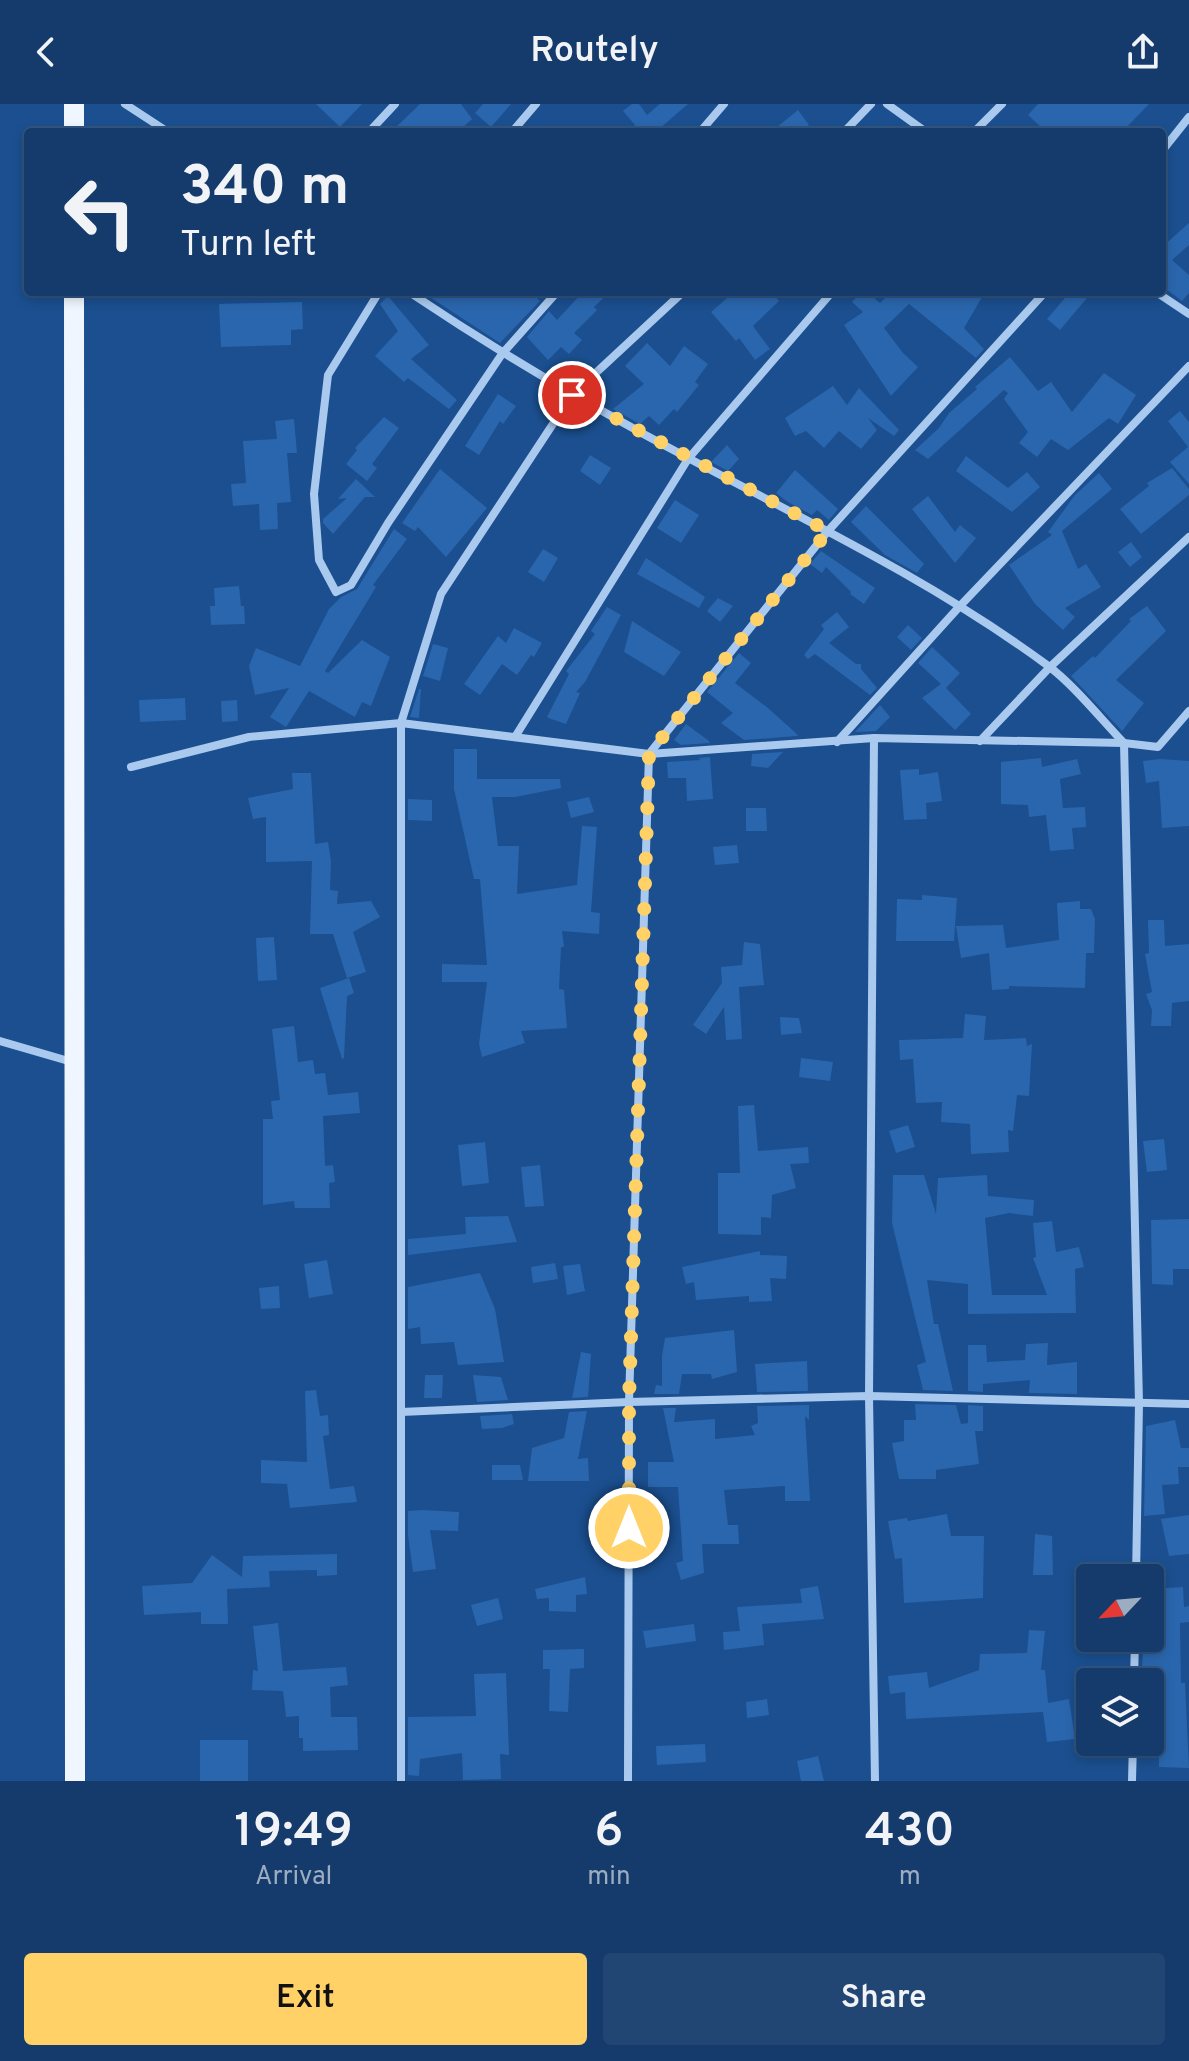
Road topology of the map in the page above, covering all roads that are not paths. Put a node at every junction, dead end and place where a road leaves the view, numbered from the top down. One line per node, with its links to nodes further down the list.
1 (74, 104): 10 (main road)
2 (395, 104): 12 (street)
3 (536, 104): 13 (street)
4 (724, 104): 14 (street)
5 (871, 104): 15 (street)
6 (887, 104): 16 (street)
7 (1002, 104): 17 (street)
8 (130, 105): 11 (street)
9 (1189, 117): 18 (street)
10 (74, 128)
11 (162, 128)
12 (373, 128)
13 (515, 128)
14 (703, 128)
15 (848, 128)
16 (920, 128)
17 (978, 128)
18 (1166, 146)
19 (74, 296): 46 (main road)
20 (377, 296): 28 (street)
21 (415, 296): 28 (street)
22 (553, 296): 28 (street)
23 (679, 296): 30 (street)
24 (829, 296): 31 (street)
25 (1041, 296): 32 (street)
26 (1162, 296): 27 (street)
27 (1189, 314)
28 (502, 354): 30 (street)
29 (1189, 366): 34 (street)
30 (572, 395): 31 (street); 37 (street)
31 (688, 459): 32 (street); 38 (street)
32 (828, 531): 34 (street); 43 (street)
33 (1189, 537): 35 (street)
34 (959, 607): 35 (street); 41 (street)
35 (1050, 667): 40 (street); 42 (street)
36 (1189, 711): 42 (street)
37 (401, 723): 38 (street); 44 (street); 51 (street)
38 (515, 737): 43 (street)
39 (874, 738): 40 (street); 41 (street); 47 (street)
40 (980, 741): 42 (street)
41 (837, 742): 43 (street)
42 (1124, 743): 49 (street)
43 (649, 754): 48 (street)
44 (131, 767)
45 (0, 1041): 46 (street)
46 (74, 1063): 54 (main road)
47 (869, 1396): 48 (street); 49 (street); 57 (street)
48 (629, 1402): 51 (street); 56 (street)
49 (1139, 1403): 50 (street); 52 (street)
50 (1189, 1404)
51 (401, 1412): 55 (street)
52 (1136, 1564)
53 (1133, 1756): 58 (street)
54 (75, 1781)
55 (401, 1781)
56 (628, 1781)
57 (875, 1781)
58 (1132, 1781)

